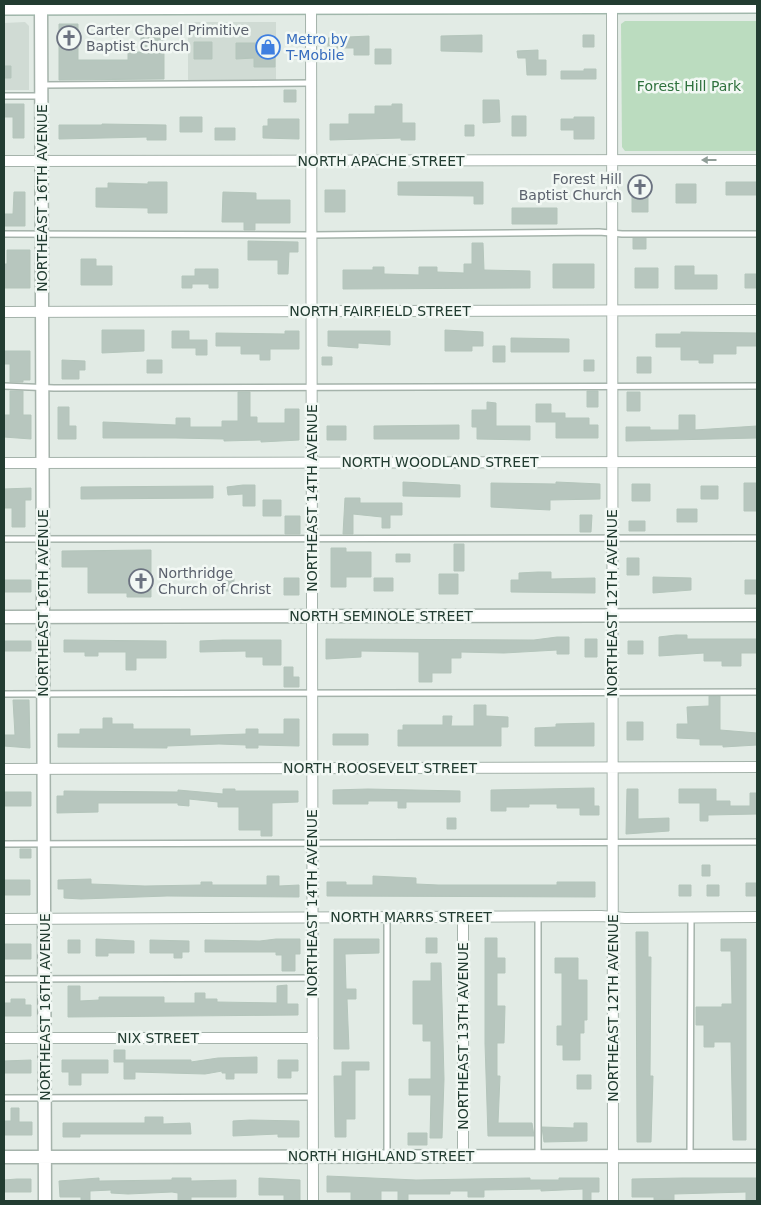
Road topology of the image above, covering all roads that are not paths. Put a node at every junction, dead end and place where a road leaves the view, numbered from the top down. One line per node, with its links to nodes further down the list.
1 (340, 4): 2 (main road); 9 (main road)
2 (414, 4): 3 (main road)
3 (491, 4): 4 (main road)
4 (566, 4): 10 (main road)
5 (41, 5): 6 (main road); 14 (main road); 16 (street, NORTHEAST 16TH AVENUE)
6 (115, 5): 7 (main road)
7 (191, 5): 8 (main road)
8 (261, 5): 9 (main road)
9 (311, 5): 15 (street, NORTHEAST 14TH AVENUE)
10 (612, 5): 11 (main road); 18 (street, NORTHEAST 12TH AVENUE)
11 (641, 5): 12 (main road)
12 (716, 5): 13 (main road)
13 (757, 5)
14 (4, 7)
15 (311, 84): 16 (lane); 22 (street, NORTHEAST 14TH AVENUE)
16 (42, 91): 17 (lane); 21 (street, NORTHEAST 16TH AVENUE)
17 (4, 96)
18 (612, 160): 19 (street, NORTH APACHE STREET, one-way to 18); 22 (street, NORTH APACHE STREET); 24 (street, NORTHEAST 12TH AVENUE)
19 (757, 160)
20 (4, 161): 21 (street, NORTH APACHE STREET)
21 (42, 161): 22 (street, NORTH APACHE STREET); 23 (street, NORTHEAST 16TH AVENUE)
22 (312, 161): 27 (street, NORTHEAST 14TH AVENUE)
23 (42, 233): 25 (lane); 27 (lane); 32 (street, NORTHEAST 16TH AVENUE)
24 (611, 233): 26 (lane); 27 (lane); 28 (street, NORTHEAST 12TH AVENUE)
25 (4, 234)
26 (757, 234)
27 (312, 235): 30 (street, NORTHEAST 14TH AVENUE)
28 (612, 310): 29 (street, NORTH FAIRFIELD STREET); 30 (street, NORTH FAIRFIELD STREET); 34 (street, NORTHEAST 12TH AVENUE)
29 (757, 310)
30 (311, 311): 32 (street, NORTH FAIRFIELD STREET); 37 (street, NORTHEAST 14TH AVENUE)
31 (4, 312): 32 (street, NORTH FAIRFIELD STREET)
32 (42, 312): 36 (street, NORTHEAST 16TH AVENUE)
33 (4, 386): 36 (lane)
34 (611, 386): 35 (lane); 37 (lane); 39 (street, NORTHEAST 12TH AVENUE)
35 (757, 386)
36 (43, 387): 37 (lane); 42 (street, NORTHEAST 16TH AVENUE)
37 (312, 388): 38 (street, NORTHEAST 14TH AVENUE)
38 (312, 462): 39 (street, NORTH WOODLAND STREET); 42 (street, NORTH WOODLAND STREET); 47 (street, NORTHEAST 14TH AVENUE)
39 (612, 462): 40 (street, NORTH WOODLAND STREET); 44 (street, NORTHEAST 12TH AVENUE)
40 (757, 462)
41 (4, 463): 42 (street, NORTH WOODLAND STREET)
42 (43, 463): 43 (street, NORTHEAST 16TH AVENUE)
43 (43, 538): 46 (lane); 47 (lane); 51 (street, NORTHEAST 16TH AVENUE)
44 (612, 538): 45 (lane); 47 (lane); 48 (street, NORTHEAST 12TH AVENUE)
45 (757, 538)
46 (4, 539)
47 (312, 540): 52 (street, NORTHEAST 14TH AVENUE)
48 (613, 615): 49 (street, NORTH SEMINOLE STREET); 52 (street, NORTH SEMINOLE STREET); 53 (street, NORTHEAST 12TH AVENUE)
49 (757, 615)
50 (4, 616): 51 (street, NORTH SEMINOLE STREET)
51 (43, 616): 52 (street, NORTH SEMINOLE STREET); 57 (street, NORTHEAST 16TH AVENUE)
52 (312, 616): 55 (street, NORTHEAST 14TH AVENUE)
53 (613, 692): 54 (lane); 55 (lane); 60 (street, NORTHEAST 12TH AVENUE)
54 (757, 692)
55 (312, 693): 57 (lane); 58 (street, NORTHEAST 14TH AVENUE)
56 (4, 694): 57 (lane)
57 (43, 694): 62 (street, NORTHEAST 16TH AVENUE)
58 (312, 767): 60 (street, NORTH ROOSEVELT STREET); 62 (street, NORTH ROOSEVELT STREET); 65 (street, NORTHEAST 14TH AVENUE)
59 (757, 767): 60 (street, NORTH ROOSEVELT STREET)
60 (613, 768): 63 (street, NORTHEAST 12TH AVENUE)
61 (4, 769): 62 (street, NORTH ROOSEVELT STREET)
62 (44, 769): 67 (street, NORTHEAST 16TH AVENUE)
63 (613, 842): 64 (lane); 65 (lane); 71 (street, NORTHEAST 12TH AVENUE)
64 (757, 842)
65 (312, 843): 67 (lane); 72 (street, NORTHEAST 14TH AVENUE)
66 (4, 844): 67 (lane)
67 (44, 844): 76 (street, NORTHEAST 16TH AVENUE)
68 (388, 917): 69 (street, NORTH MARRS STREET); 72 (street, NORTH MARRS STREET); 86 (lane)
69 (463, 917): 70 (street, NORTH MARRS STREET); 87 (street, NORTHEAST 13TH AVENUE)
70 (538, 917): 71 (street, NORTH MARRS STREET); 88 (lane)
71 (613, 917): 73 (street, NORTH MARRS STREET); 89 (street, NORTHEAST 12TH AVENUE)
72 (312, 918): 76 (street, NORTH MARRS STREET); 77 (street, NORTHEAST 14TH AVENUE)
73 (691, 918): 74 (street, NORTH MARRS STREET); 90 (lane)
74 (757, 918)
75 (4, 919): 76 (street, NORTH MARRS STREET)
76 (44, 919): 79 (street, NORTHEAST 16TH AVENUE)
77 (312, 978): 79 (lane); 82 (street, NORTHEAST 14TH AVENUE)
78 (4, 979): 79 (lane)
79 (45, 979): 81 (street, NORTHEAST 16TH AVENUE)
80 (4, 1038): 81 (street, NIX STREET)
81 (45, 1038): 82 (street, NIX STREET); 85 (street, NORTHEAST 16TH AVENUE)
82 (313, 1038): 83 (street, NORTHEAST 14TH AVENUE)
83 (313, 1097): 85 (lane); 94 (street, NORTHEAST 14TH AVENUE)
84 (4, 1098): 85 (lane)
85 (45, 1098): 93 (street, NORTHEAST 16TH AVENUE)
86 (388, 1156): 87 (street, NORTH HIGHLAND STREET); 94 (street, NORTH HIGHLAND STREET)
87 (464, 1156): 88 (street, NORTH HIGHLAND STREET)
88 (538, 1156): 89 (street, NORTH HIGHLAND STREET)
89 (613, 1156): 90 (street, NORTH HIGHLAND STREET); 97 (street, NORTHEAST 12TH AVENUE)
90 (690, 1156): 91 (street, NORTH HIGHLAND STREET)
91 (757, 1156)
92 (4, 1157): 93 (street, NORTH HIGHLAND STREET)
93 (45, 1157): 94 (street, NORTH HIGHLAND STREET); 95 (street, NORTHEAST 16TH AVENUE)
94 (313, 1157): 96 (street, NORTHEAST 14TH AVENUE)
95 (45, 1201)
96 (313, 1201)
97 (613, 1201)

